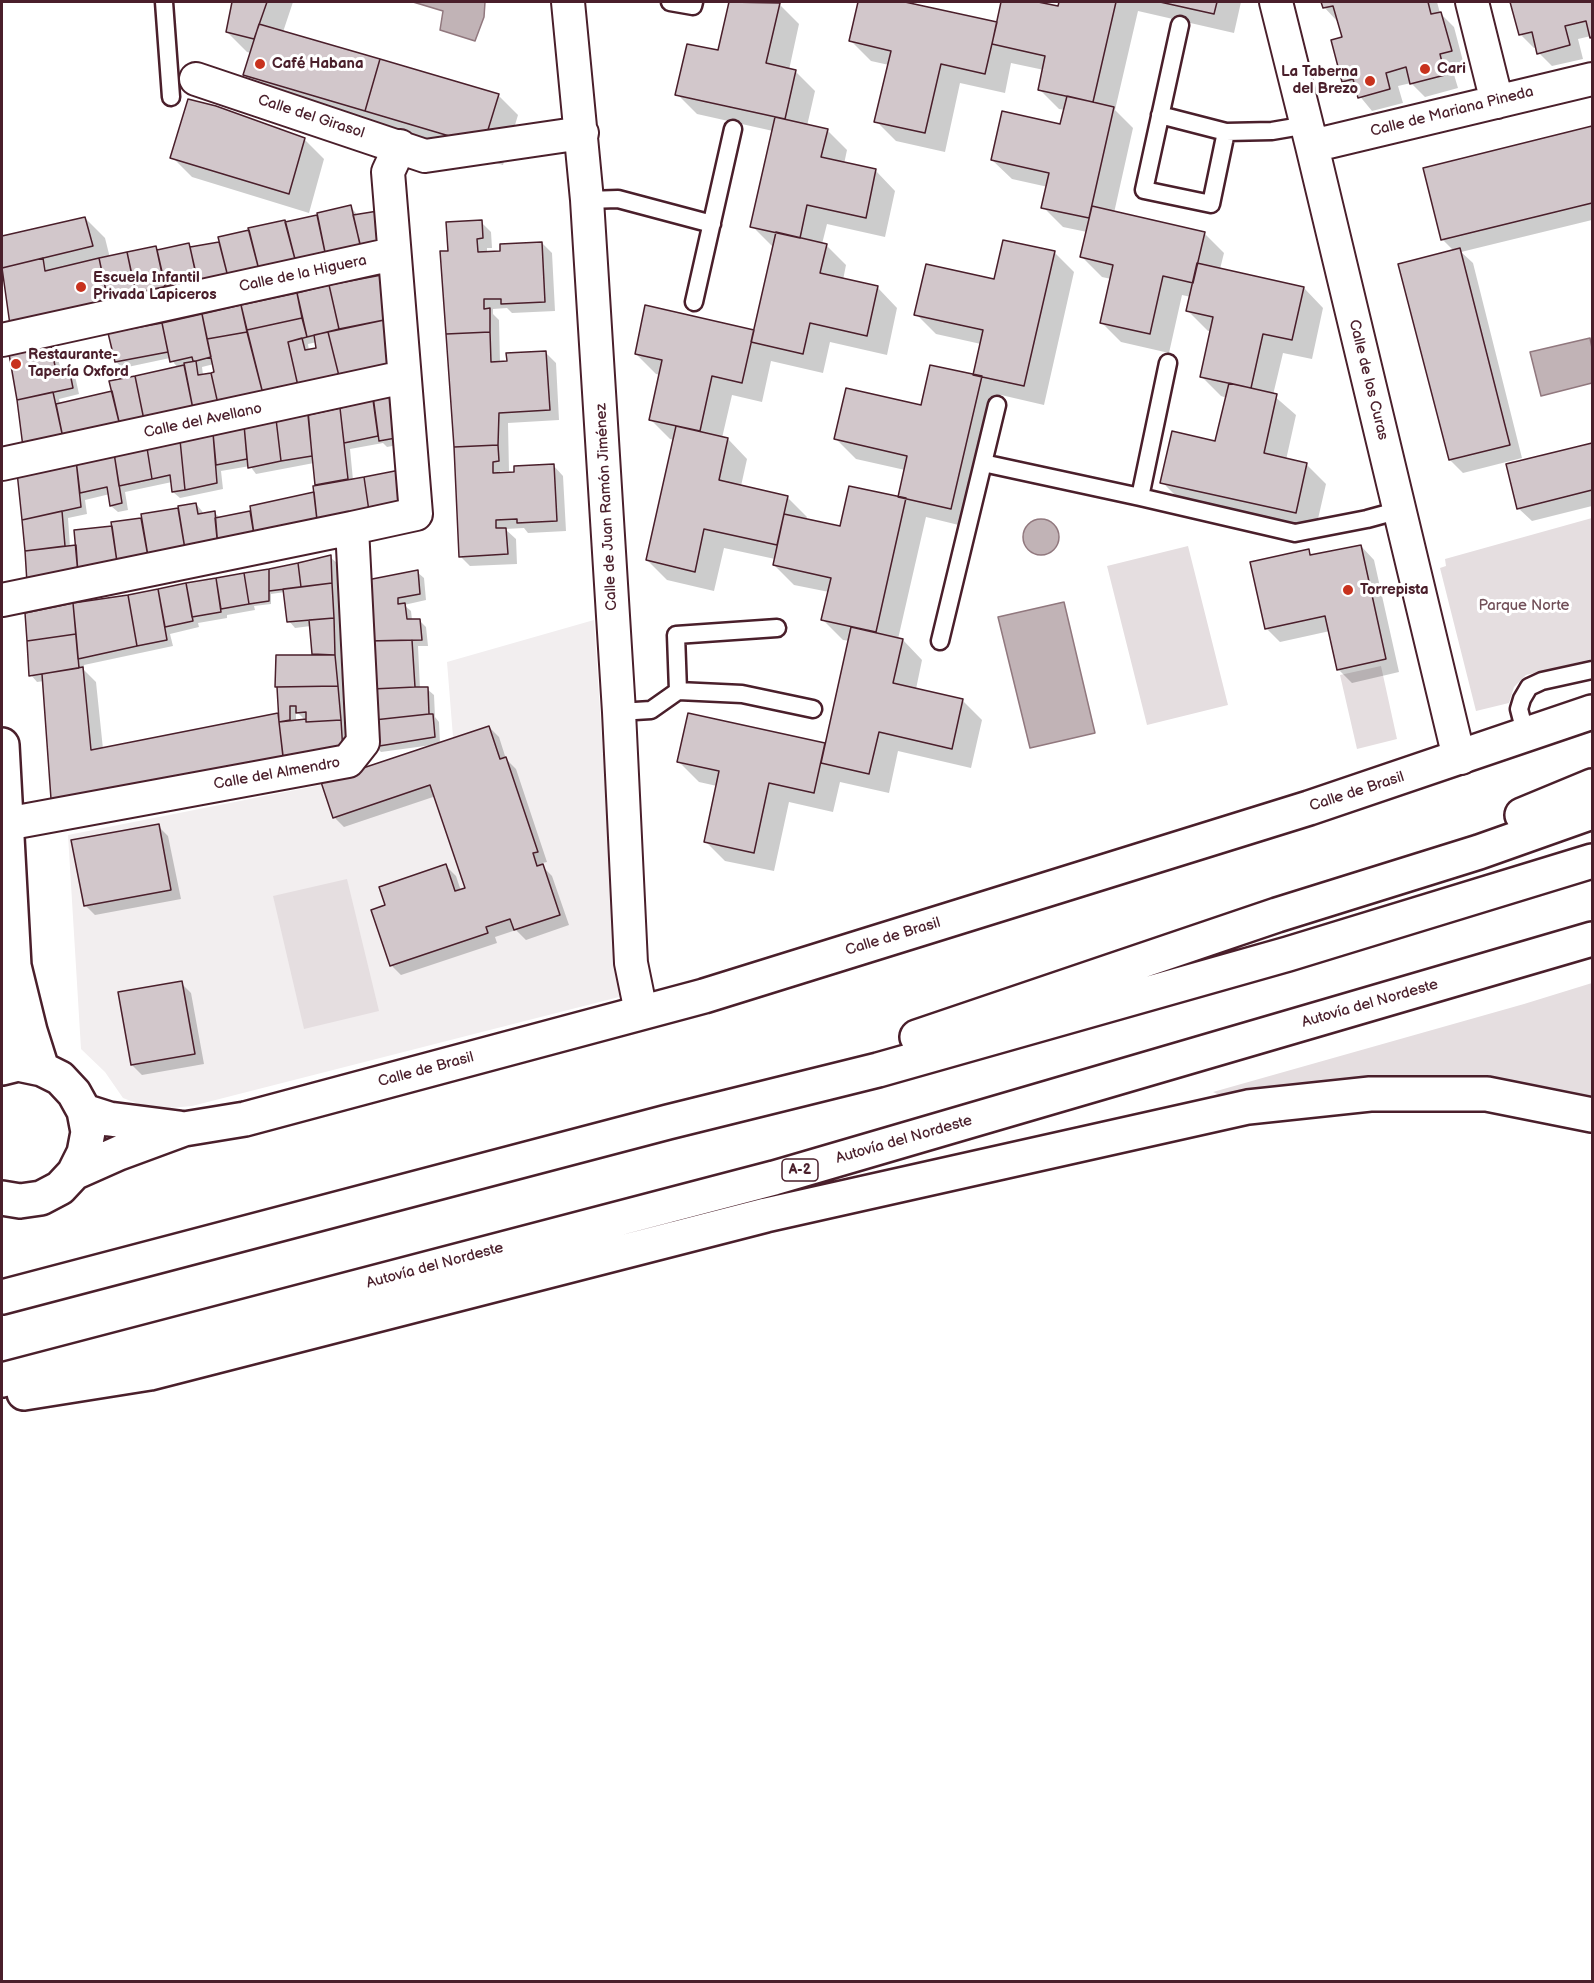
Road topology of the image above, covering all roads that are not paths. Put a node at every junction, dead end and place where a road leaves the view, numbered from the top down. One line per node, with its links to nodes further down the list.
1 (164, 2): 10 (lane)
2 (568, 2): 15 (street, Calle de Juan Ramón Jiménez)
3 (670, 2): 4 (lane)
4 (694, 2)
5 (1276, 2): 16 (street, Calle de los Curas)
6 (1472, 2): 11 (street)
7 (1180, 25): 12 (lane)
8 (196, 79): 17 (street, Calle del Girasol)
9 (1593, 79): 11 (street, Calle de Mariana Pineda)
10 (171, 97)
11 (1497, 102): 16 (street, Calle de Mariana Pineda)
12 (1160, 115): 14 (lane); 14 (lane)
13 (733, 129): 19 (lane)
14 (1226, 132): 16 (lane)
15 (582, 133): 17 (street); 18 (street, Calle de Juan Ramón Jiménez)
16 (1310, 135): 29 (street, Calle de los Curas)
17 (412, 151): 20 (street)
18 (588, 200): 19 (lane); 37 (street, Calle de Juan Ramón Jiménez)
19 (712, 224): 21 (lane)
20 (393, 254): 22 (street, Calle de la Higuera); 24 (street)
21 (694, 302)
22 (2, 340)
23 (1168, 363): 28 (lane)
24 (404, 377): 27 (street, Calle del Avellano); 30 (street)
25 (997, 405): 26 (lane)
26 (983, 463): 28 (lane); 33 (lane)
27 (2, 464)
28 (1140, 496): 29 (lane)
29 (1400, 510): 41 (street, Calle de los Curas)
30 (352, 528): 31 (street); 44 (street, Calle del Almendro)
31 (2, 600)
32 (777, 628): 35 (lane)
33 (940, 641)
34 (1593, 670): 39 (lane)
35 (678, 691): 36 (lane); 37 (lane)
36 (813, 709)
37 (619, 712): 49 (street, Calle de Juan Ramón Jiménez)
38 (1593, 712): 39 (main road, Calle de Brasil)
39 (1526, 736): 41 (main road, Calle de Brasil)
40 (2, 745): 44 (main road)
41 (1461, 758): 49 (main road, Calle de Brasil)
42 (1593, 786): 46 (main road)
43 (1593, 812): 46 (main road)
44 (6, 824): 48 (main road)
45 (1593, 861): 55 (main road)
46 (1277, 915): 55 (main road)
47 (1593, 939): 60 (main road, Autovía del Nordeste / A-2)
48 (14, 966): 50 (main road); 52 (main road)
49 (641, 1012): 56 (main road, Calle de Brasil)
50 (2, 1046)
51 (2, 1068): 52 (main road)
52 (42, 1069): 53 (main road)
53 (84, 1111): 56 (main road); 57 (main road)
54 (1593, 1115): 61 (main road)
55 (668, 1122): 59 (main road)
56 (184, 1129): 57 (main road)
57 (75, 1173): 58 (main road)
58 (2, 1198)
59 (2, 1297)
60 (2, 1380)
61 (2, 1396)

